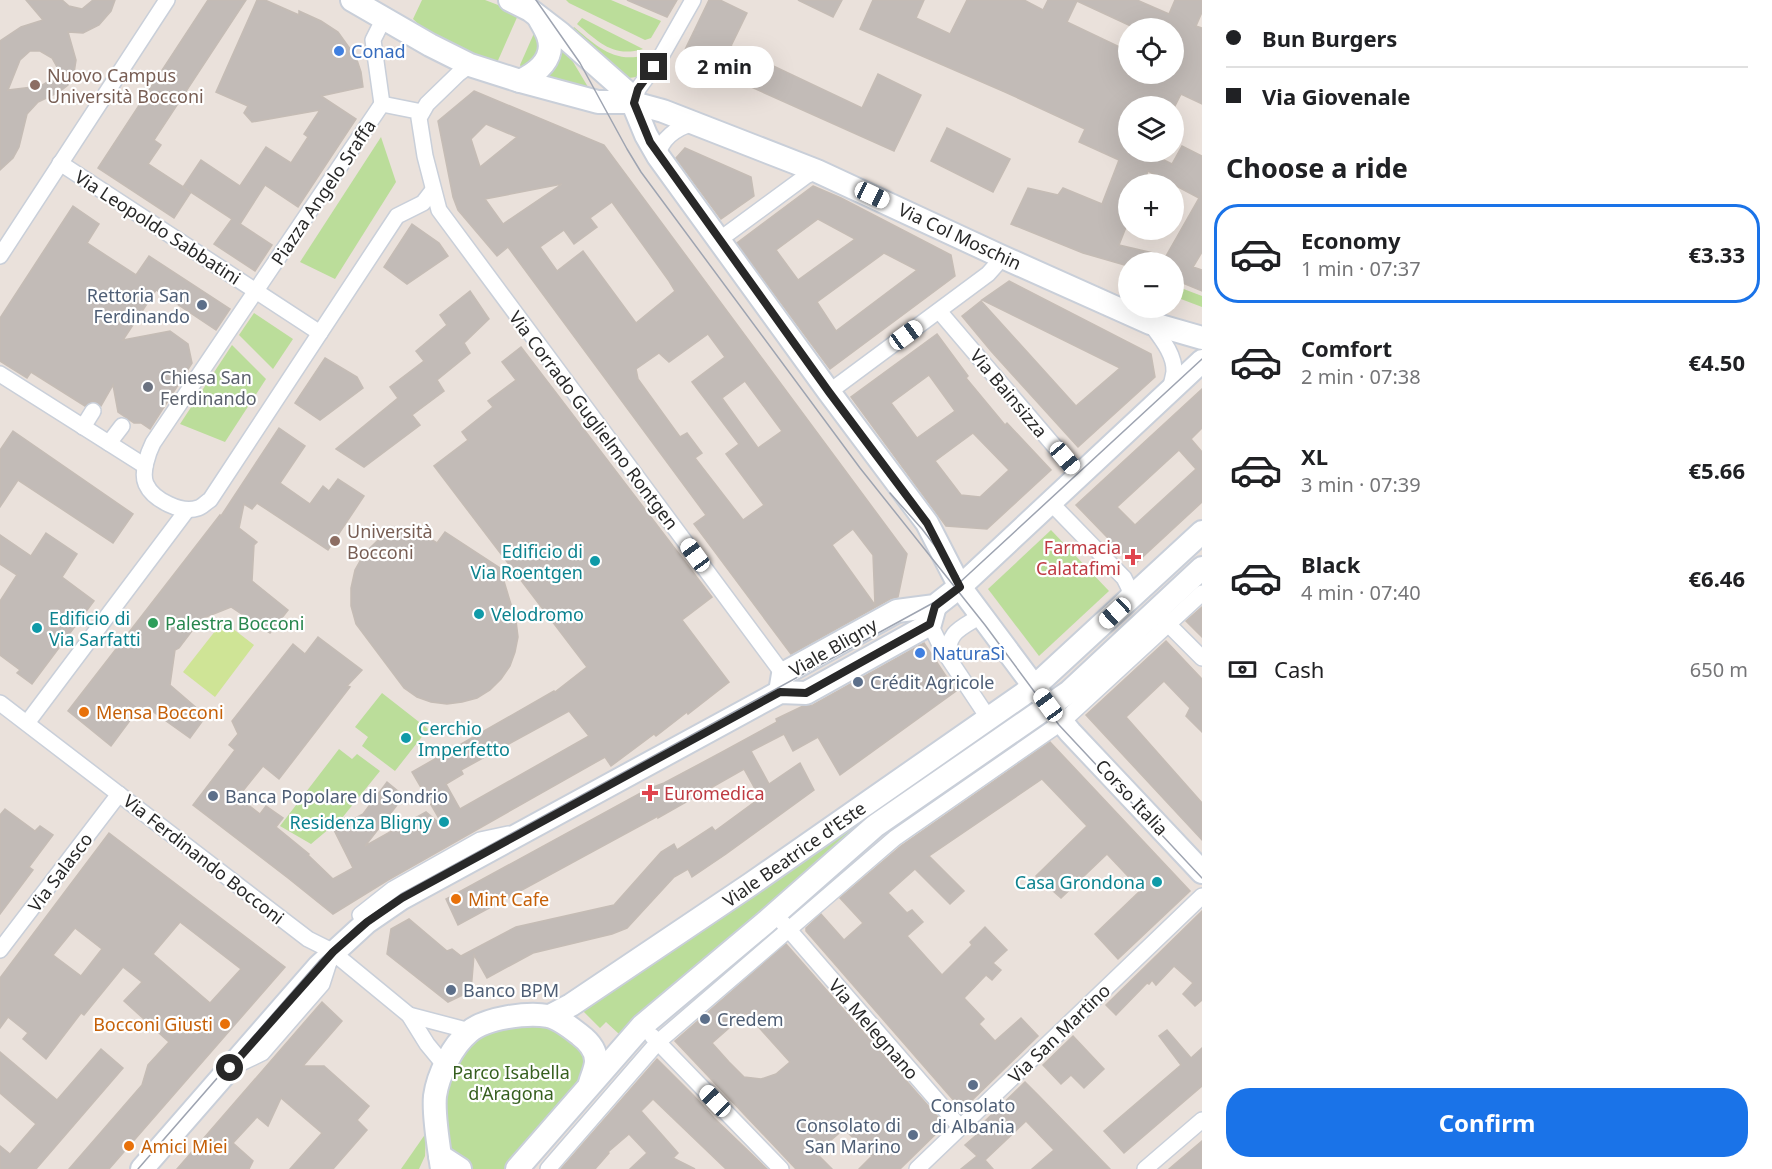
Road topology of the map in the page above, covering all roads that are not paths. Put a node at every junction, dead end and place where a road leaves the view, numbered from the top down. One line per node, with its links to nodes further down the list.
1 (167, 0): 14 (street)
2 (352, 0): 5 (main road, Via Col Moschin)
3 (510, 0): 6 (main road, Corso Italia)
4 (693, 0): 9 (street)
5 (390, 9): 7 (main road, Via Col Moschin); 10 (street)
6 (538, 16): 8 (main road); 9 (main road, Corso Italia)
7 (470, 65): 8 (main road, Via Col Moschin); 11 (street)
8 (520, 81): 9 (main road, Via Col Moschin)
9 (634, 103): 12 (main road, Via Col Moschin); 13 (main road, Corso Italia)
10 (382, 104): 11 (street, Piazza Angelo Sraffa); 20 (street, Piazza Angelo Sraffa)
11 (422, 112): 16 (street, Via Corrado Guglielmo Rontgen)
12 (693, 123): 13 (street); 15 (main road, Via Col Moschin)
13 (658, 156): 17 (main road, Corso Italia)
14 (60, 164): 19 (street); 20 (street, Via Leopoldo Sabbatini)
15 (818, 171): 17 (street); 18 (main road, Via Col Moschin)
16 (433, 190): 24 (street); 47 (street, Via Corrado Guglielmo Rontgen)
17 (719, 240): 28 (main road, Corso Italia)
18 (998, 255): 21 (street); 22 (main road, Via Col Moschin)
19 (0, 256)
20 (252, 298): 24 (street); 33 (street, Piazza Angelo Sraffa)
21 (939, 311): 28 (street); 34 (street, Via Bainsizza)
22 (1150, 323): 23 (main road, Via Col Moschin); 27 (street)
23 (1202, 338)
24 (316, 339): 36 (street)
25 (1202, 361): 27 (main road, Viale Bligny)
26 (1, 369): 31 (street)
27 (1170, 391): 34 (main road, Viale Bligny)
28 (829, 392): 39 (main road, Corso Italia)
29 (93, 411): 31 (street)
30 (122, 426): 32 (street)
31 (83, 427): 32 (street)
32 (110, 443): 33 (street)
33 (145, 466): 36 (street)
34 (1079, 475): 35 (main road, Viale Bligny)
35 (1050, 502): 39 (main road, Viale Bligny); 41 (street)
36 (187, 510): 52 (street)
37 (1202, 532): 41 (main road, Viale Beatrice d'Este)
38 (1202, 568): 43 (main road, Viale Beatrice d'Este)
39 (960, 587): 42 (main road, Corso Italia); 44 (main road, Viale Bligny)
40 (1202, 593): 43 (street)
41 (1130, 598): 48 (main road, Viale Beatrice d'Este)
42 (982, 615): 45 (street); 48 (main road, Corso Italia)
43 (1162, 618): 46 (street); 50 (main road, Viale Beatrice d'Este)
44 (925, 621): 45 (street); 47 (main road, Viale Bligny); 47 (main road, Viale Bligny)
45 (949, 658): 51 (street)
46 (1202, 658)
47 (782, 683): 58 (main road, Viale Bligny)
48 (1035, 686): 50 (main road, Corso Italia); 51 (main road, Viale Beatrice d'Este)
49 (0, 703): 52 (street, Via Ferdinando Bocconi)
50 (1055, 714): 54 (main road, Corso Italia); 56 (main road, Viale Beatrice d'Este)
51 (989, 719): 60 (main road, Viale Beatrice d'Este)
52 (27, 723): 53 (street, Via Ferdinando Bocconi)
53 (119, 794): 57 (street, Via Salasco); 58 (street, Via Ferdinando Bocconi)
54 (1202, 872)
55 (1202, 896): 67 (street, Via San Martino)
56 (782, 922): 61 (main road, Viale Beatrice d'Este); 63 (street, Viale Beatrice d'Este); 67 (street, Via Melegnano)
57 (0, 950)
58 (333, 952): 59 (street, Via Ferdinando Bocconi); 69 (main road, Viale Bligny)
59 (409, 1015): 62 (street, Via Ferdinando Bocconi); 64 (street, Via Ferdinando Bocconi)
60 (550, 1016): 62 (main road); 65 (main road)
61 (642, 1026): 63 (street); 65 (main road, Viale Beatrice d'Este)
62 (470, 1031): 64 (main road)
63 (658, 1042): 72 (street, Viale Beatrice d'Este); 73 (street)
64 (446, 1067): 68 (main road)
65 (589, 1084): 71 (main road, Viale Beatrice d'Este)
66 (1202, 1120): 75 (street)
67 (960, 1127): 74 (street, Via San Martino)
68 (439, 1165): 70 (main road)
69 (142, 1169)
70 (460, 1169)
71 (517, 1169)
72 (548, 1169)
73 (781, 1169)
74 (916, 1169)
75 (1145, 1169)

